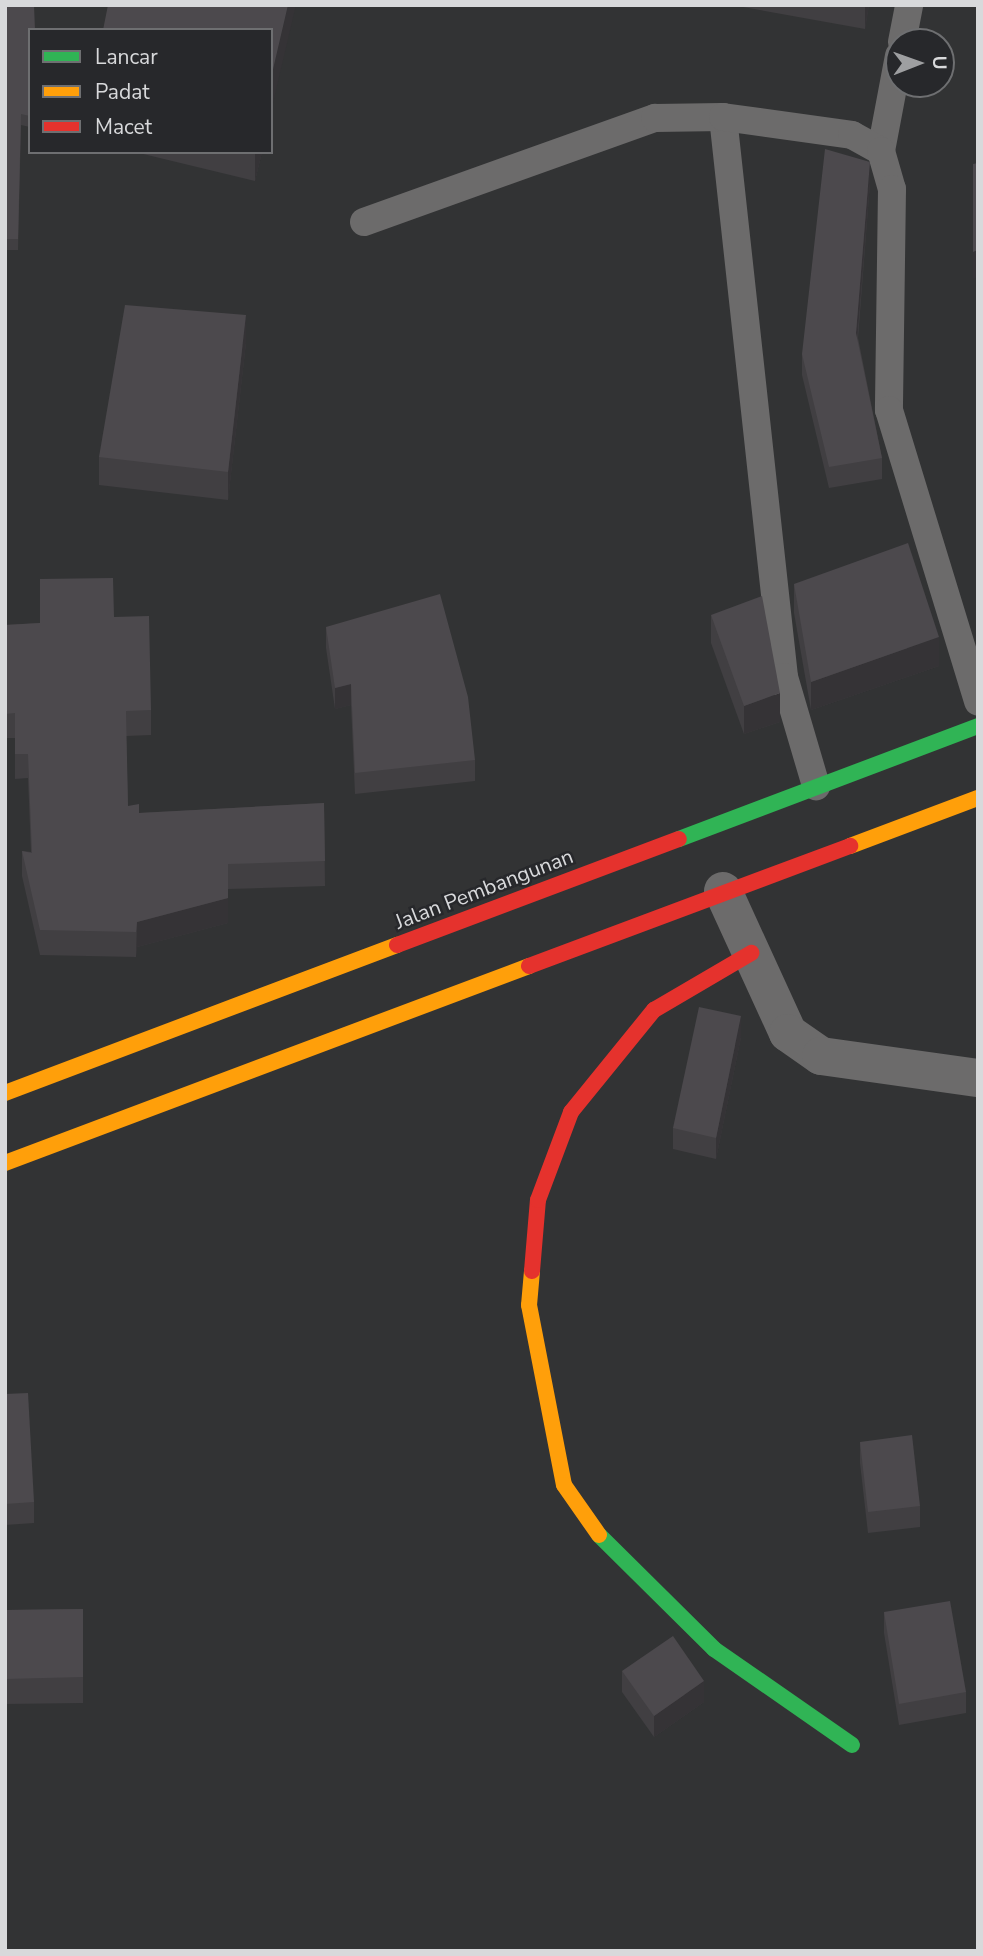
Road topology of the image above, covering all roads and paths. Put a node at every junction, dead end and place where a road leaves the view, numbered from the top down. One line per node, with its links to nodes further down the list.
1 (909, 5): 2 (lane)
2 (905, 28)
3 (891, 98): 5 (lane)
4 (723, 117): 5 (lane); 6 (lane); 9 (lane)
5 (881, 151): 7 (lane)
6 (364, 222)
7 (978, 702)
8 (978, 726): 9 (main road, Jalan Pembangunan)
9 (816, 786): 14 (main road, Jalan Pembangunan)
10 (978, 798): 11 (main road)
11 (723, 891): 12 (street); 15 (main road)
12 (751, 953): 13 (street); 16 (main road)
13 (978, 1078)
14 (5, 1093)
15 (5, 1163)
16 (852, 1745)

